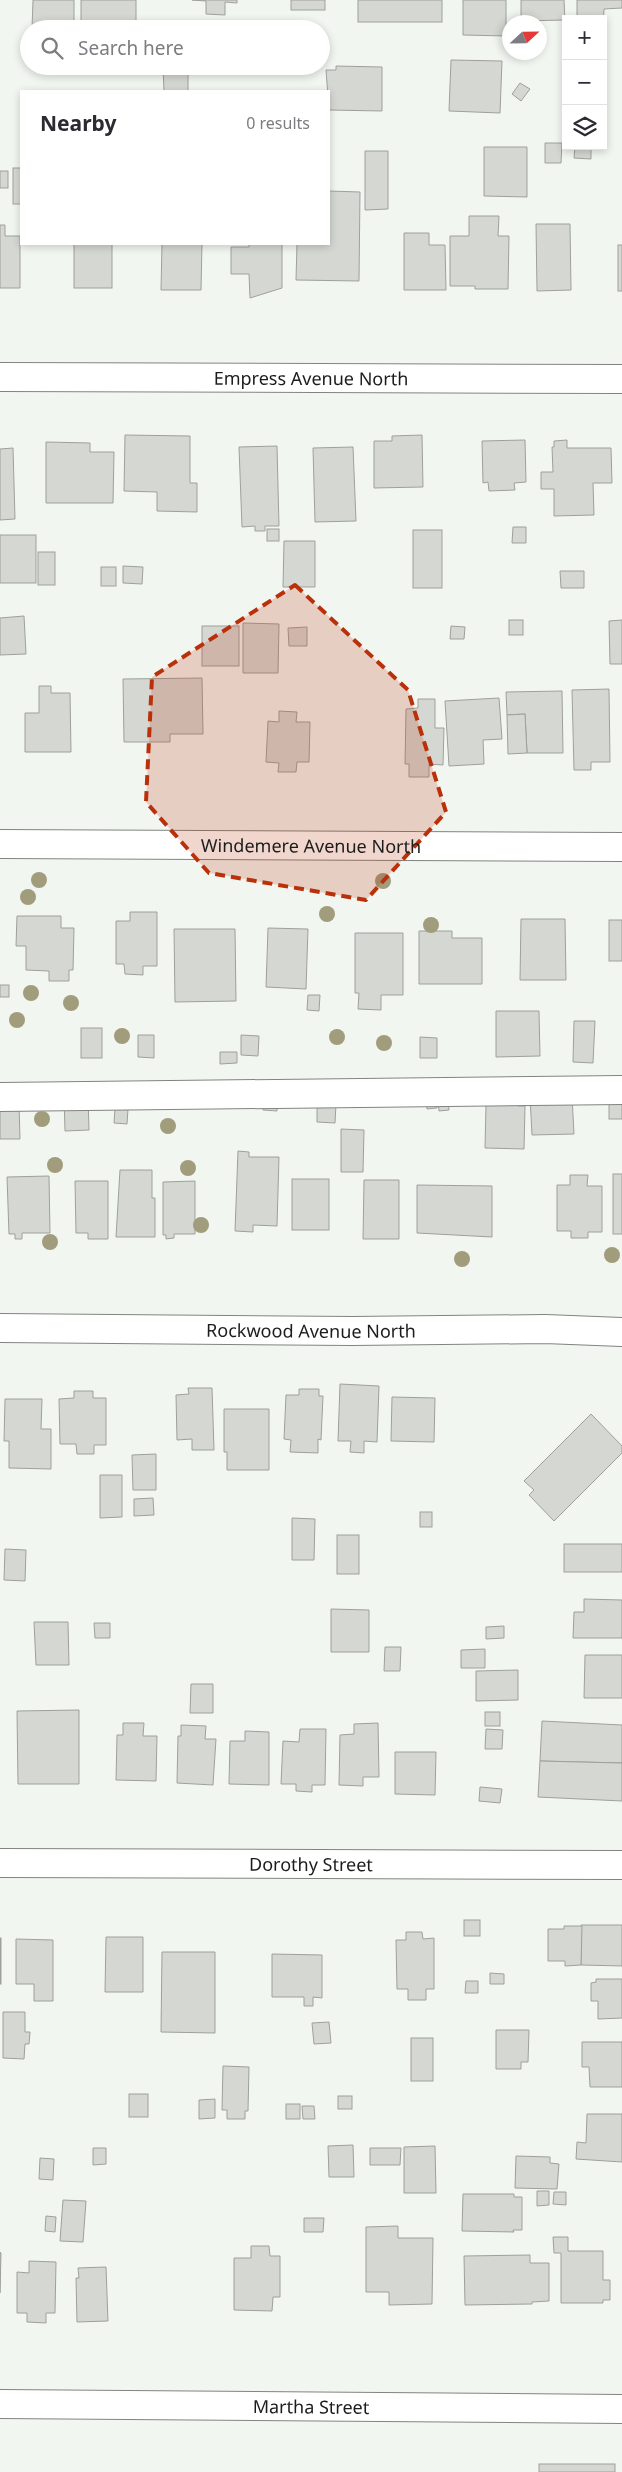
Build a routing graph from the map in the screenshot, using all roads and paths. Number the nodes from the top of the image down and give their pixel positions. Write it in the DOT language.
graph roads {
  1 [pos="0,377"];
  2 [pos="622,378"];
  3 [pos="0,844"];
  4 [pos="622,847"];
  5 [pos="622,1090"];
  6 [pos="0,1097"];
  7 [pos="0,1328"];
  8 [pos="622,1332"];
  9 [pos="0,1863"];
  10 [pos="622,1864"];
  11 [pos="0,2404"];
  12 [pos="622,2409"];
  1 -- 2 [label="street, Empress Avenue North"];
  3 -- 4 [label="street, Windemere Avenue North"];
  5 -- 6 [label="street"];
  7 -- 8 [label="street, Rockwood Avenue North"];
  9 -- 10 [label="street, Dorothy Street"];
  11 -- 12 [label="street, Martha Street"];
}
